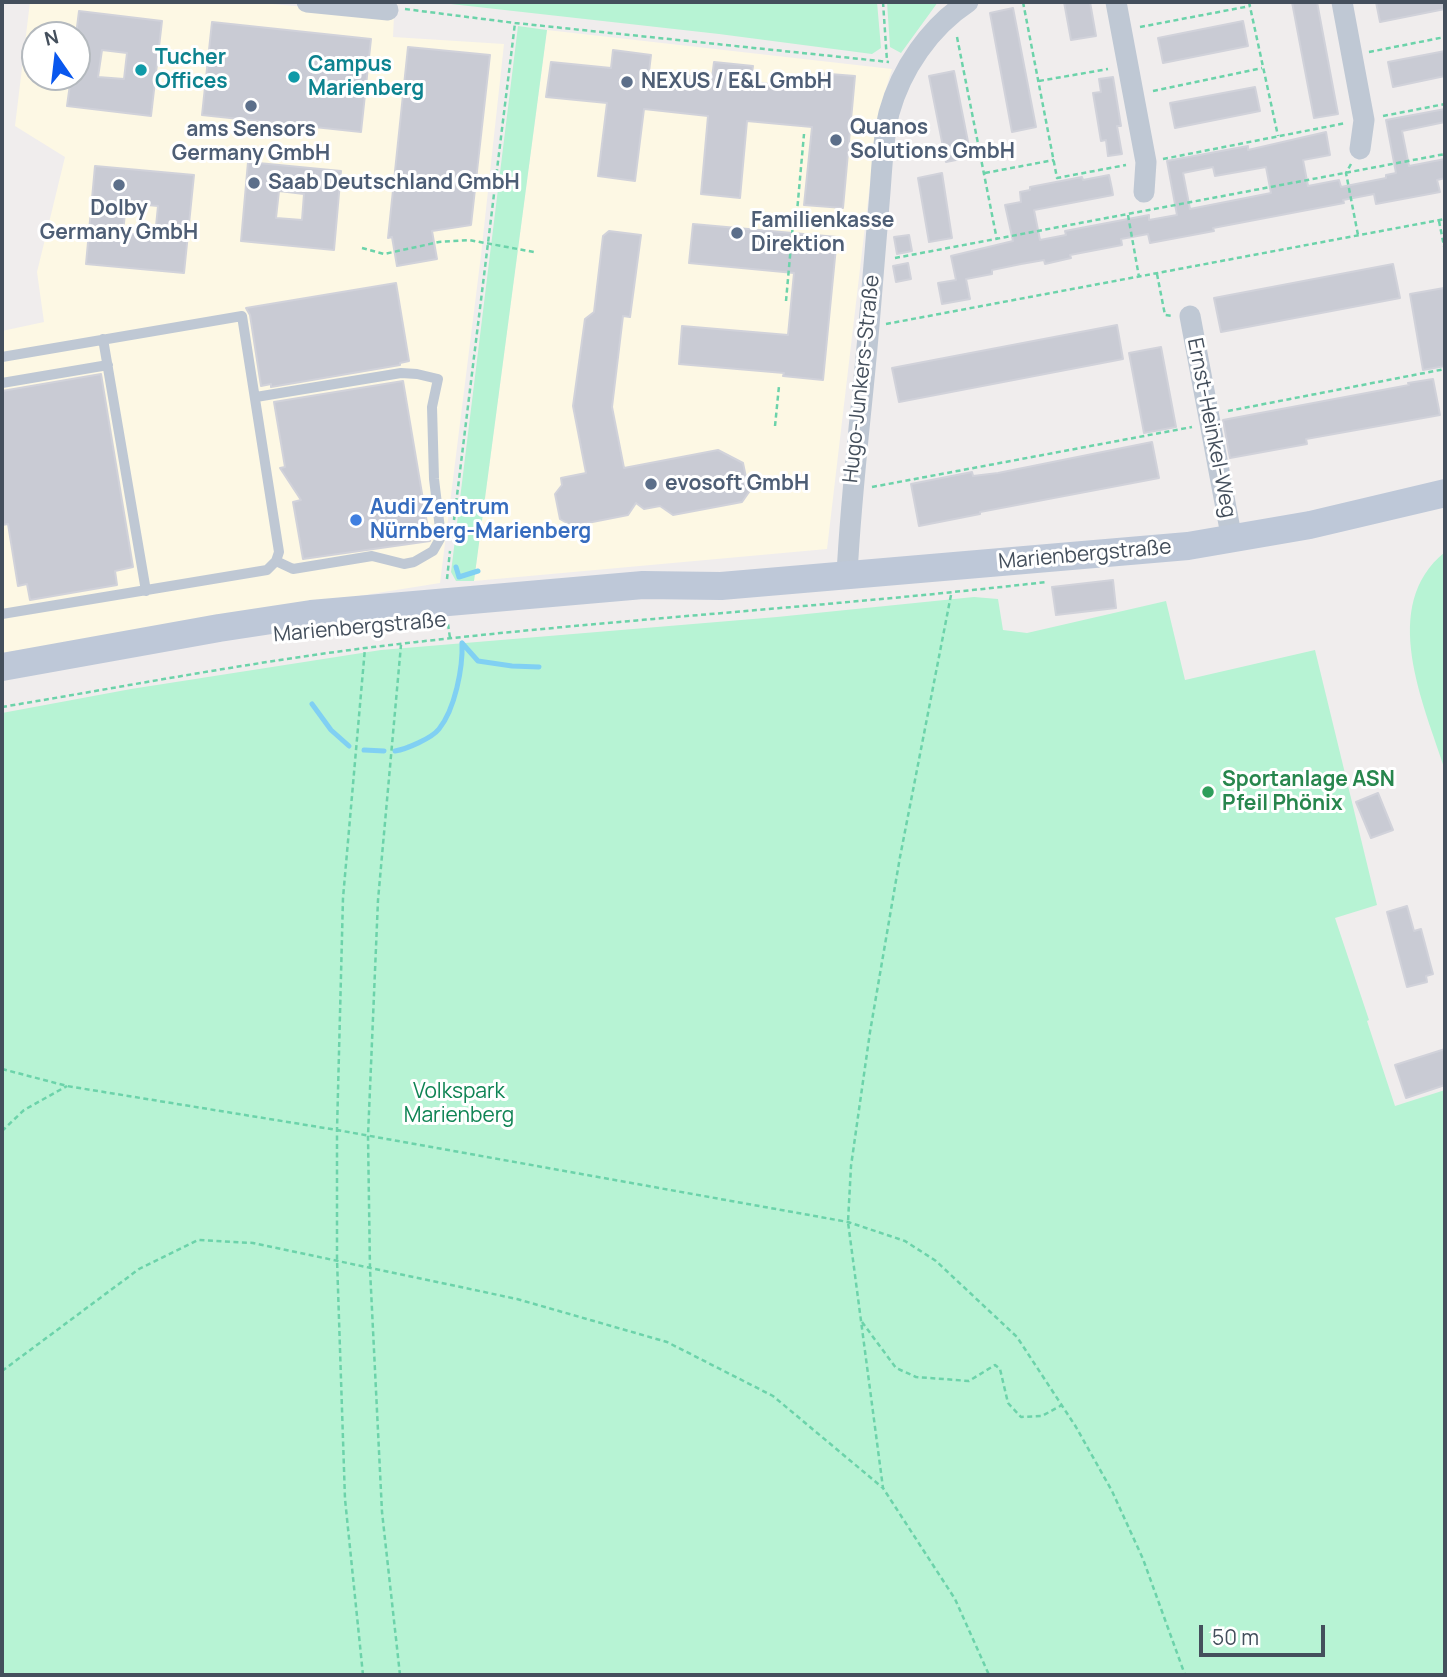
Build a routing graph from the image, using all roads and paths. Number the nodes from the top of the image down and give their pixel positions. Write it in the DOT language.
graph roads {
  1 [pos="307,2"];
  2 [pos="883,2"];
  3 [pos="1023,2"];
  4 [pos="1116,2"];
  5 [pos="1342,2"];
  6 [pos="1249,4"];
  7 [pos="960,7"];
  8 [pos="388,10"];
  9 [pos="515,23"];
  10 [pos="1121,31"];
  11 [pos="1445,37"];
  12 [pos="1352,55"];
  13 [pos="896,65"];
  14 [pos="1127,65"];
  15 [pos="1262,68"];
  16 [pos="1039,81"];
  17 [pos="1133,95"];
  18 [pos="1445,104"];
  19 [pos="1364,120"];
  20 [pos="804,134"];
  21 [pos="1278,136"];
  22 [pos="1360,149"];
  23 [pos="1445,155"];
  24 [pos="1054,160"];
  25 [pos="1146,162"];
  26 [pos="985,173"];
  27 [pos="1346,173"];
  28 [pos="1144,192"];
  29 [pos="1128,215"];
  30 [pos="1445,219"];
  31 [pos="1439,221"];
  32 [pos="1358,236"];
  33 [pos="997,240"];
  34 [pos="487,244"];
  35 [pos="362,248"];
  36 [pos="1445,251"];
  37 [pos="534,252"];
  38 [pos="874,261"];
  39 [pos="1157,274"];
  40 [pos="1139,277"];
  41 [pos="786,301"];
  42 [pos="1190,316"];
  43 [pos="869,327"];
  44 [pos="103,339"];
  45 [pos="2,356"];
  46 [pos="108,365"];
  47 [pos="1445,369"];
  48 [pos="2,383"];
  49 [pos="779,386"];
  50 [pos="256,397"];
  51 [pos="1248,407"];
  52 [pos="1209,424"];
  53 [pos="775,426"];
  54 [pos="851,490"];
  55 [pos="1445,493"];
  56 [pos="453,525"];
  57 [pos="451,539"];
  58 [pos="1232,540"];
  59 [pos="276,561"];
  60 [pos="847,575"];
  61 [pos="146,591"];
  62 [pos="2,610"];
  63 [pos="448,620"];
  64 [pos="211,637"];
  65 [pos="401,643"];
  66 [pos="365,648"];
  67 [pos="2,667"];
  68 [pos="2,683"];
  69 [pos="2,708"];
  70 [pos="2,1069"];
  71 [pos="67,1086"];
  72 [pos="337,1130"];
  73 [pos="2,1131"];
  74 [pos="368,1136"];
  75 [pos="848,1222"];
  76 [pos="337,1259"];
  77 [pos="370,1269"];
  78 [pos="860,1319"];
  79 [pos="2,1371"];
  80 [pos="1062,1405"];
  81 [pos="883,1488"];
  82 [pos="363,1675"];
  83 [pos="400,1675"];
  84 [pos="989,1675"];
  85 [pos="1185,1675"];
  1 -- 8 [label="street"];
  2 -- 13 [label="path"];
  3 -- 16 [label="path"];
  4 -- 10 [label="street"];
  5 -- 12 [label="street"];
  6 -- 10 [label="path"];
  6 -- 15 [label="path"];
  7 -- 13 [label="street, Hugo-Junkers-Straße"];
  7 -- 26 [label="path"];
  8 -- 9 [label="path"];
  9 -- 13 [label="path"];
  9 -- 34 [label="path"];
  10 -- 14 [label="street"];
  11 -- 12 [label="path"];
  12 -- 19 [label="street"];
  13 -- 38 [label="street, Hugo-Junkers-Straße"];
  14 -- 16 [label="path"];
  14 -- 17 [label="street"];
  15 -- 17 [label="path"];
  15 -- 21 [label="path"];
  16 -- 24 [label="path"];
  17 -- 25 [label="street"];
  18 -- 19 [label="path"];
  19 -- 21 [label="path"];
  19 -- 22 [label="street"];
  20 -- 41 [label="path"];
  21 -- 25 [label="path"];
  22 -- 27 [label="path"];
  23 -- 27 [label="path"];
  24 -- 25 [label="path"];
  24 -- 26 [label="path"];
  25 -- 28 [label="street"];
  26 -- 33 [label="path"];
  27 -- 29 [label="path"];
  27 -- 32 [label="path"];
  29 -- 33 [label="path"];
  29 -- 40 [label="path"];
  30 -- 31 [label="path"];
  31 -- 32 [label="path"];
  31 -- 36 [label="path"];
  32 -- 39 [label="path"];
  33 -- 38 [label="path"];
  34 -- 35 [label="path"];
  34 -- 37 [label="path"];
  34 -- 56 [label="path"];
  38 -- 43 [label="street, Hugo-Junkers-Straße"];
  39 -- 40 [label="path"];
  39 -- 42 [label="path"];
  40 -- 43 [label="path"];
  42 -- 52 [label="street, Ernst-Heinkel-Weg"];
  43 -- 54 [label="street, Hugo-Junkers-Straße"];
  44 -- 45 [label="lane"];
  44 -- 46 [label="lane"];
  44 -- 50 [label="lane"];
  46 -- 48 [label="lane"];
  46 -- 61 [label="lane"];
  47 -- 51 [label="path"];
  49 -- 53 [label="path"];
  50 -- 59 [label="lane"];
  50 -- 59 [label="lane"];
  52 -- 54 [label="path"];
  52 -- 58 [label="street, Ernst-Heinkel-Weg"];
  54 -- 60 [label="street, Hugo-Junkers-Straße"];
  55 -- 58 [label="main road, Marienbergstraße"];
  57 -- 63 [label="path"];
  58 -- 60 [label="main road, Marienbergstraße"];
  59 -- 61 [label="lane"];
  60 -- 63 [label="main road, Marienbergstraße"];
  61 -- 62 [label="lane"];
  63 -- 64 [label="main road, Marienbergstraße"];
  63 -- 65 [label="path"];
  63 -- 75 [label="path"];
  64 -- 67 [label="main road, Marienbergstraße"];
  64 -- 68 [label="main road, Marienbergstraße"];
  65 -- 66 [label="path"];
  65 -- 74 [label="path"];
  66 -- 69 [label="path"];
  66 -- 72 [label="path"];
  70 -- 71 [label="path"];
  71 -- 72 [label="path"];
  71 -- 73 [label="path"];
  72 -- 74 [label="path"];
  72 -- 76 [label="path"];
  74 -- 75 [label="path"];
  74 -- 77 [label="path"];
  75 -- 78 [label="path"];
  75 -- 80 [label="path"];
  76 -- 77 [label="path"];
  76 -- 79 [label="path"];
  76 -- 82 [label="path"];
  77 -- 81 [label="path"];
  77 -- 83 [label="path"];
  78 -- 80 [label="path"];
  78 -- 81 [label="path"];
  80 -- 85 [label="path"];
  81 -- 84 [label="path"];
}
